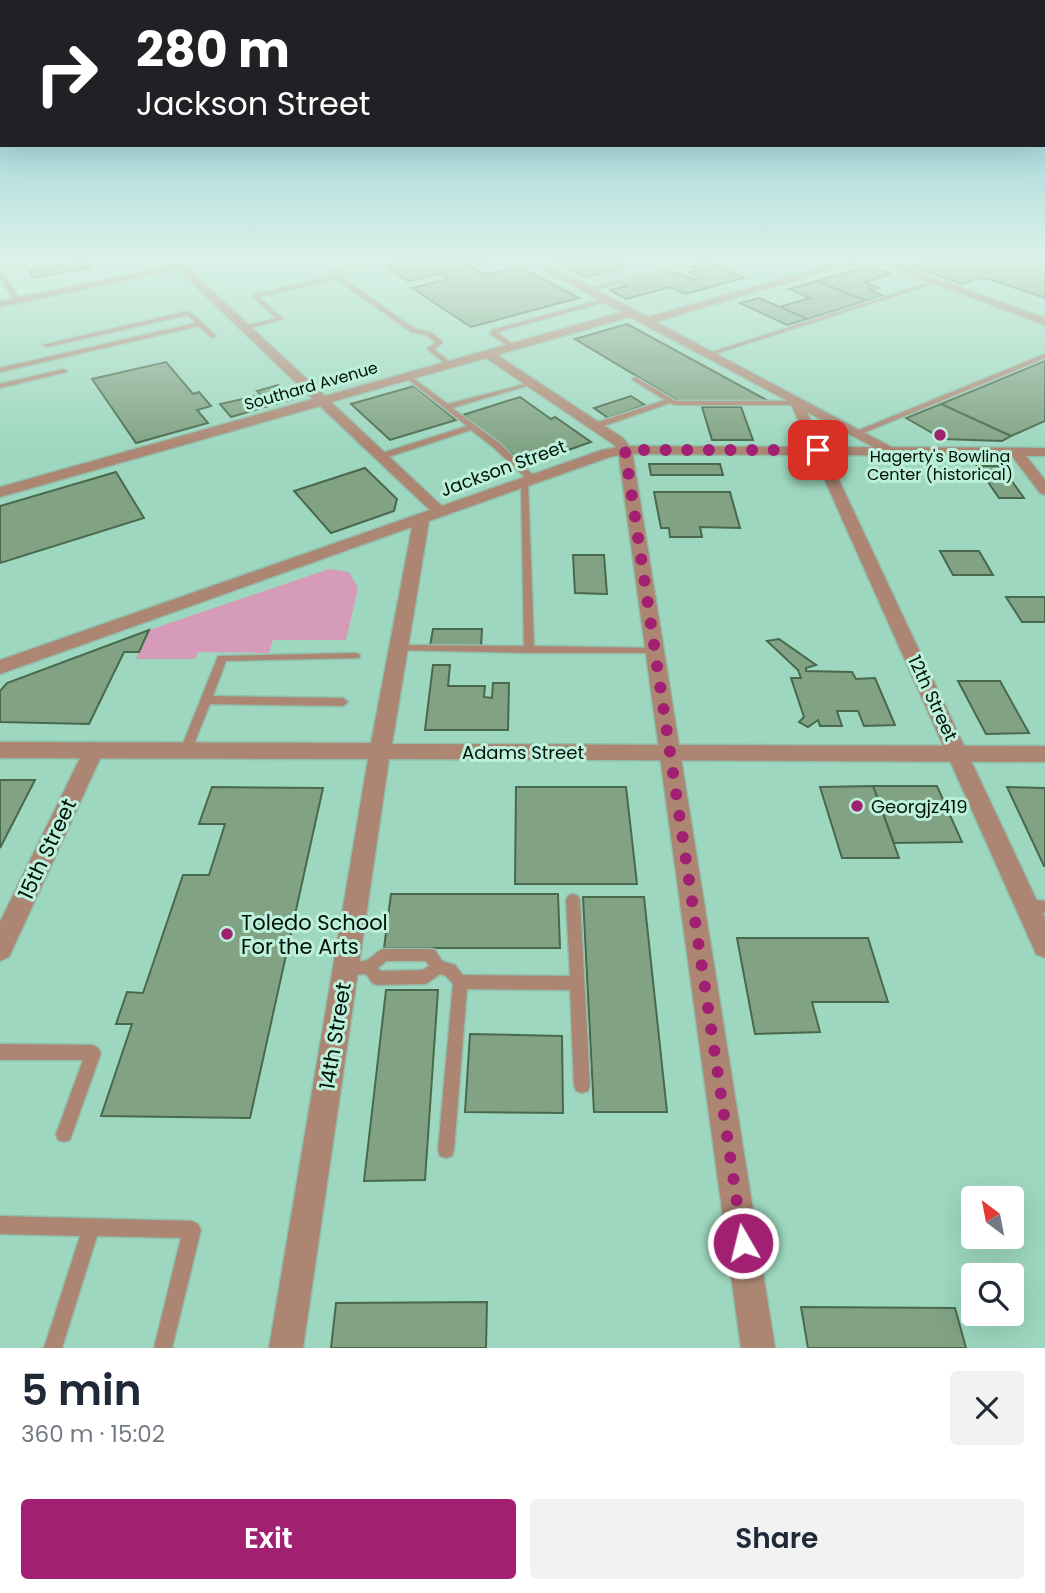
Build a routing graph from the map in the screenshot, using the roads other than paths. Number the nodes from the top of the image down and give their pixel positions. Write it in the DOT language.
graph roads {
  1 [pos="150,322"];
  2 [pos="240,322"];
  3 [pos="267,322"];
  4 [pos="400,322"];
  5 [pos="527,322"];
  6 [pos="601,322"];
  7 [pos="649,322"];
  8 [pos="810,322"];
  9 [pos="200,324"];
  10 [pos="245,327"];
  11 [pos="213,336"];
  12 [pos="46,345"];
  13 [pos="513,347"];
  14 [pos="488,354"];
  15 [pos="709,354"];
  16 [pos="1045,356"];
  17 [pos="450,365"];
  18 [pos="0,370"];
  19 [pos="64,371"];
  20 [pos="408,377"];
  21 [pos="635,379"];
  22 [pos="531,383"];
  23 [pos="0,386"];
  24 [pos="324,400"];
  25 [pos="670,401"];
  26 [pos="795,401"];
  27 [pos="447,407"];
  28 [pos="595,426"];
  29 [pos="472,427"];
  30 [pos="858,432"];
  31 [pos="625,450"];
  32 [pos="818,450"];
  33 [pos="892,451"];
  34 [pos="1016,451"];
  35 [pos="1045,452"];
  36 [pos="382,456"];
  37 [pos="528,479"];
  38 [pos="1045,490"];
  39 [pos="0,492"];
  40 [pos="431,514"];
  41 [pos="398,648"];
  42 [pos="529,650"];
  43 [pos="656,651"];
  44 [pos="355,656"];
  45 [pos="0,667"];
  46 [pos="206,700"];
  47 [pos="343,702"];
  48 [pos="0,750"];
  49 [pos="94,750"];
  50 [pos="186,751"];
  51 [pos="380,751"];
  52 [pos="669,753"];
  53 [pos="960,754"];
  54 [pos="1045,754"];
  55 [pos="573,900"];
  56 [pos="1036,906"];
  57 [pos="1045,946"];
  58 [pos="0,948"];
  59 [pos="357,967"];
  60 [pos="438,967"];
  61 [pos="460,982"];
  62 [pos="576,983"];
  63 [pos="0,1052"];
  64 [pos="582,1085"];
  65 [pos="64,1134"];
  66 [pos="446,1150"];
  67 [pos="1,1227"];
  68 [pos="92,1228"];
  69 [pos="53,1348"];
  70 [pos="163,1348"];
  71 [pos="286,1348"];
  72 [pos="758,1348"];
  1 -- 12 [label="lane"];
  2 -- 10 [label="street"];
  3 -- 10 [label="lane"];
  4 -- 17 [label="lane"];
  5 -- 13 [label="lane"];
  6 -- 13 [label="street, Southard Avenue"];
  7 -- 15 [label="street"];
  8 -- 15 [label="lane"];
  9 -- 11 [label="lane"];
  9 -- 18 [label="lane"];
  10 -- 24 [label="street"];
  13 -- 14 [label="street, Southard Avenue"];
  14 -- 17 [label="street, Southard Avenue"];
  14 -- 22 [label="street"];
  15 -- 26 [label="street"];
  16 -- 30 [label="lane"];
  17 -- 20 [label="street, Southard Avenue"];
  19 -- 23 [label="lane"];
  20 -- 24 [label="street, Southard Avenue"];
  20 -- 27 [label="lane"];
  21 -- 25 [label="lane"];
  22 -- 27 [label="lane"];
  22 -- 28 [label="street"];
  24 -- 36 [label="street"];
  24 -- 39 [label="street, Southard Avenue"];
  25 -- 26 [label="lane"];
  25 -- 28 [label="lane"];
  26 -- 30 [label="street"];
  26 -- 32 [label="street, 12th Street"];
  27 -- 29 [label="lane"];
  28 -- 31 [label="street"];
  29 -- 36 [label="lane"];
  29 -- 37 [label="lane"];
  30 -- 33 [label="street"];
  31 -- 32 [label="street, Jackson Street"];
  31 -- 37 [label="street, Jackson Street"];
  31 -- 43 [label="street"];
  32 -- 33 [label="street, Jackson Street"];
  32 -- 53 [label="street, 12th Street"];
  33 -- 34 [label="street, Jackson Street"];
  34 -- 35 [label="street, Jackson Street"];
  34 -- 38 [label="street"];
  36 -- 40 [label="street"];
  37 -- 40 [label="street, Jackson Street"];
  37 -- 42 [label="lane"];
  40 -- 41 [label="street, 14th Street"];
  40 -- 45 [label="street, Jackson Street"];
  41 -- 42 [label="lane"];
  41 -- 51 [label="street, 14th Street"];
  42 -- 43 [label="lane"];
  43 -- 52 [label="street"];
  44 -- 46 [label="lane"];
  46 -- 47 [label="lane"];
  46 -- 50 [label="lane"];
  48 -- 49 [label="street, Adams Street"];
  49 -- 50 [label="street, Adams Street"];
  49 -- 58 [label="street, 15th Street"];
  50 -- 51 [label="street, Adams Street"];
  51 -- 52 [label="street, Adams Street"];
  51 -- 59 [label="street, 14th Street"];
  52 -- 53 [label="street, Adams Street"];
  52 -- 72 [label="street"];
  53 -- 54 [label="street, Adams Street"];
  53 -- 56 [label="street, 12th Street"];
  55 -- 62 [label="lane"];
  56 -- 57 [label="street, 12th Street"];
  59 -- 60 [label="lane"];
  59 -- 60 [label="lane"];
  59 -- 71 [label="street, 14th Street"];
  60 -- 61 [label="lane"];
  61 -- 62 [label="lane"];
  61 -- 66 [label="lane"];
  62 -- 64 [label="lane"];
  63 -- 65 [label="lane"];
  67 -- 68 [label="lane"];
  68 -- 69 [label="lane"];
  68 -- 70 [label="lane"];
}
